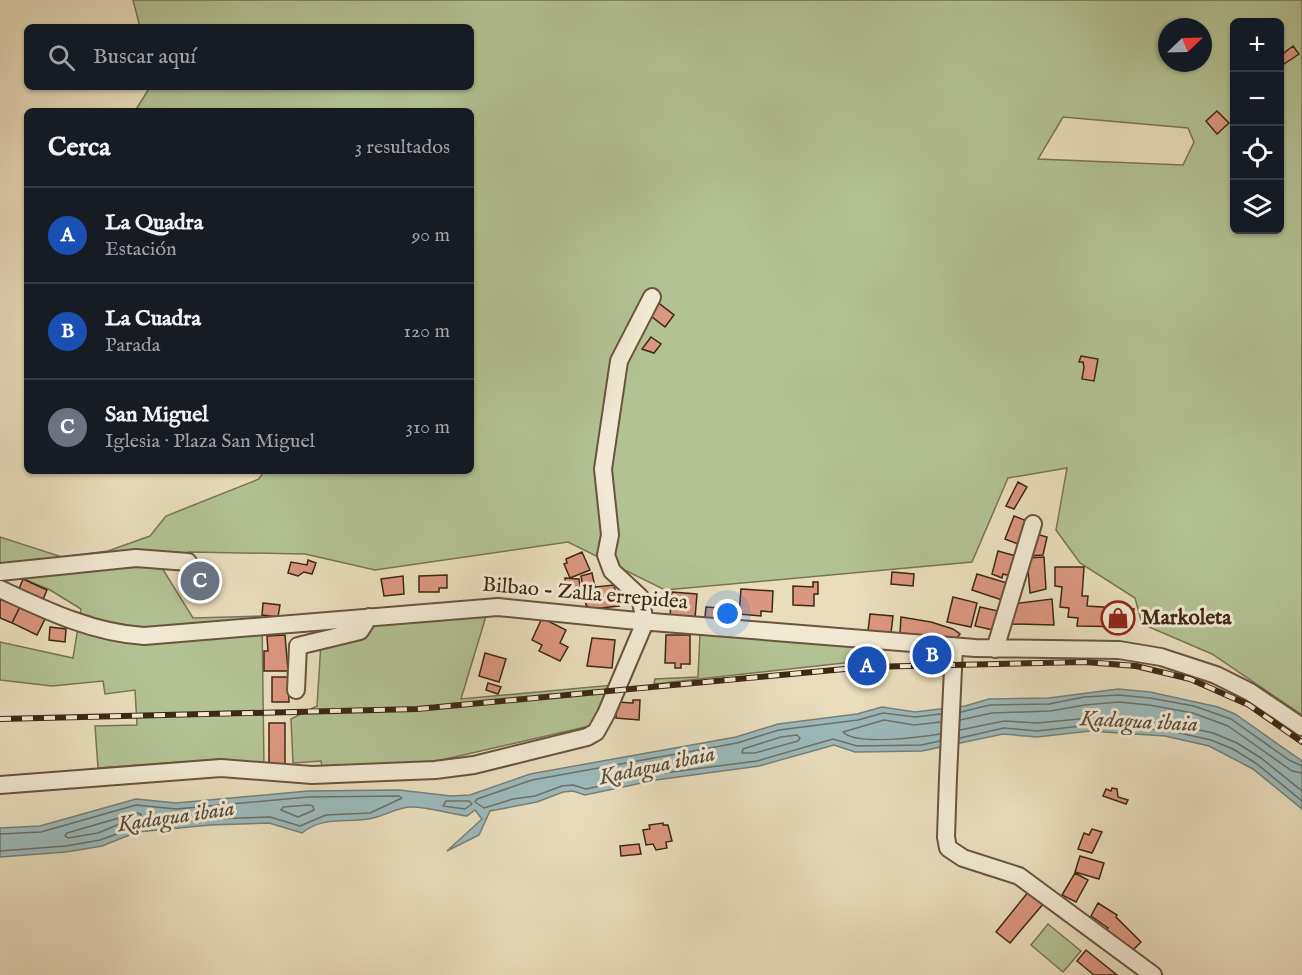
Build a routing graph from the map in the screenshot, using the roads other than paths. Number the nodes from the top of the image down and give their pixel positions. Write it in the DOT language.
graph roads {
  1 [pos="652,297"];
  2 [pos="1033,524"];
  3 [pos="188,562"];
  4 [pos="0,572"];
  5 [pos="0,589"];
  6 [pos="369,617"];
  7 [pos="645,622"];
  8 [pos="954,647"];
  9 [pos="995,649"];
  10 [pos="296,690"];
  11 [pos="1302,727"];
  12 [pos="0,785"];
  13 [pos="1142,972"];
  1 -- 7 [label="street"];
  2 -- 9 [label="street"];
  3 -- 4 [label="street"];
  5 -- 6 [label="street, Bilbao - Zalla errepidea"];
  6 -- 7 [label="street, Bilbao - Zalla errepidea"];
  6 -- 10 [label="street"];
  7 -- 8 [label="street, Bilbao - Zalla errepidea"];
  7 -- 12 [label="street"];
  8 -- 9 [label="street, Bilbao - Zalla errepidea"];
  8 -- 13 [label="street"];
  9 -- 11 [label="street, Bilbao - Zalla errepidea"];
}
